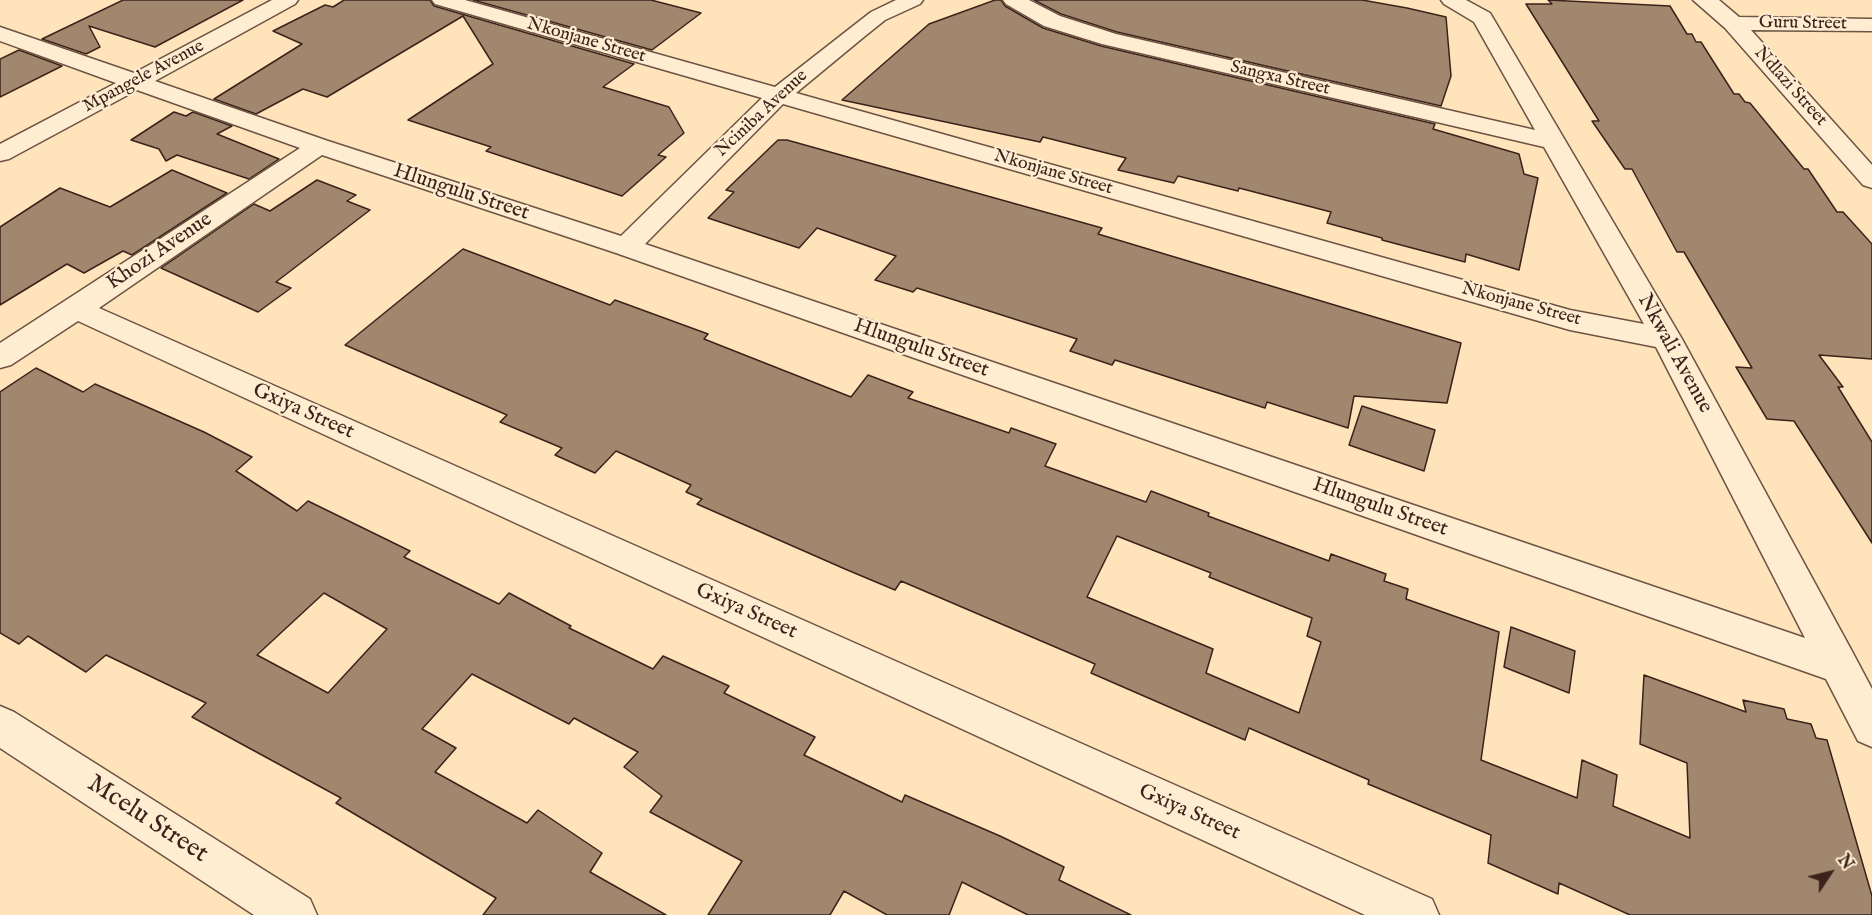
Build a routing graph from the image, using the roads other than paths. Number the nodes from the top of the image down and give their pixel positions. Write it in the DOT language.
graph roads {
  1 [pos="288,0"];
  2 [pos="442,0"];
  3 [pos="913,0"];
  4 [pos="1013,0"];
  5 [pos="1451,0"];
  6 [pos="1705,0"];
  7 [pos="1733,23"];
  8 [pos="1872,25"];
  9 [pos="0,34"];
  10 [pos="136,81"];
  11 [pos="779,95"];
  12 [pos="1553,142"];
  13 [pos="319,146"];
  14 [pos="0,154"];
  15 [pos="1872,180"];
  16 [pos="626,247"];
  17 [pos="76,309"];
  18 [pos="1667,339"];
  19 [pos="0,357"];
  20 [pos="1840,667"];
  21 [pos="0,725"];
  22 [pos="1872,728"];
  23 [pos="1395,911"];
  24 [pos="294,915"];
  1 -- 10 [label="street, Mpangele Avenue"];
  2 -- 11 [label="street, Nkonjane Street"];
  3 -- 11 [label="street, Nciniba Avenue"];
  4 -- 12 [label="street, Sangxa Street"];
  5 -- 12 [label="street, Nkwali Avenue"];
  6 -- 7 [label="street, Ndlazi Street"];
  7 -- 8 [label="street, Guru Street"];
  7 -- 15 [label="street, Ndlazi Street"];
  9 -- 10 [label="street, Hlungulu Street"];
  10 -- 13 [label="street, Hlungulu Street"];
  10 -- 14 [label="street, Mpangele Avenue"];
  11 -- 16 [label="street, Nciniba Avenue"];
  11 -- 18 [label="street, Nkonjane Street"];
  12 -- 18 [label="street, Nkwali Avenue"];
  13 -- 16 [label="street, Hlungulu Street"];
  13 -- 17 [label="street, Khozi Avenue"];
  16 -- 20 [label="street, Hlungulu Street"];
  17 -- 19 [label="street, Khozi Avenue"];
  17 -- 23 [label="street, Gxiya Street"];
  18 -- 20 [label="street, Nkwali Avenue"];
  20 -- 22 [label="street, Nkwali Avenue"];
  21 -- 24 [label="street, Mcelu Street"];
}
